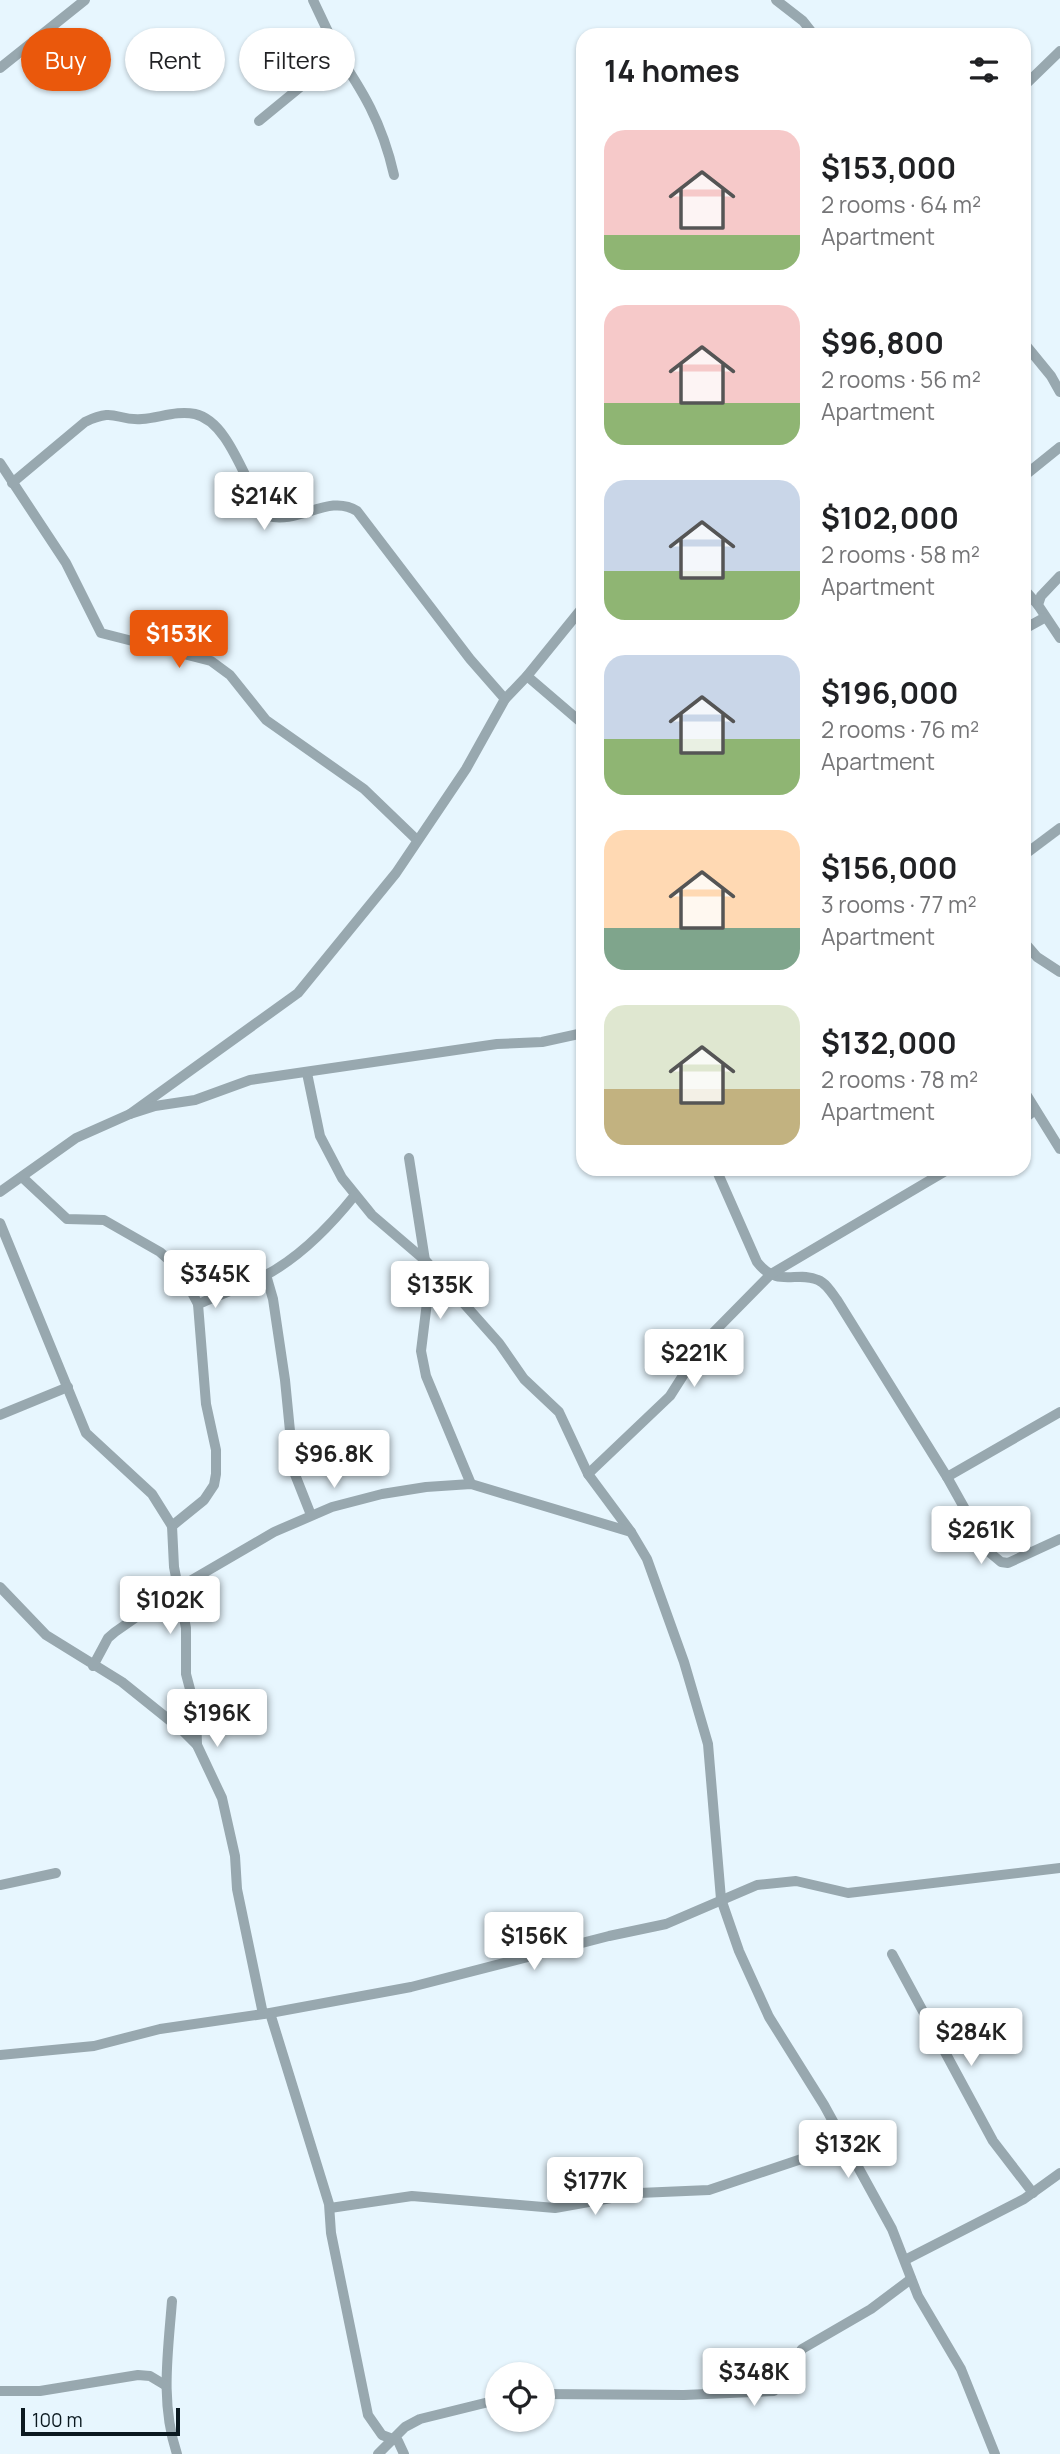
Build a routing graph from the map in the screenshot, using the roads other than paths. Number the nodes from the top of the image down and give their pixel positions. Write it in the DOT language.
graph roads {
  1 [pos="85,0"];
  2 [pos="313,0"];
  3 [pos="776,0"];
  4 [pos="325,28"];
  5 [pos="808,28"];
  6 [pos="1060,51"];
  7 [pos="0,68"];
  8 [pos="355,79"];
  9 [pos="1031,79"];
  10 [pos="296,91"];
  11 [pos="260,121"];
  12 [pos="394,174"];
  13 [pos="1031,352"];
  14 [pos="1060,391"];
  15 [pos="1060,447"];
  16 [pos="0,463"];
  17 [pos="1031,470"];
  18 [pos="12,483"];
  19 [pos="1060,576"];
  20 [pos="1031,597"];
  21 [pos="1038,605"];
  22 [pos="576,616"];
  23 [pos="1044,618"];
  24 [pos="1031,625"];
  25 [pos="1060,638"];
  26 [pos="527,676"];
  27 [pos="505,699"];
  28 [pos="576,718"];
  29 [pos="1060,828"];
  30 [pos="417,840"];
  31 [pos="1031,850"];
  32 [pos="1031,950"];
  33 [pos="1060,972"];
  34 [pos="576,1035"];
  35 [pos="307,1073"];
  36 [pos="1031,1103"];
  37 [pos="1035,1110"];
  38 [pos="1031,1113"];
  39 [pos="130,1114"];
  40 [pos="1060,1149"];
  41 [pos="409,1158"];
  42 [pos="719,1176"];
  43 [pos="937,1176"];
  44 [pos="22,1177"];
  45 [pos="0,1192"];
  46 [pos="355,1195"];
  47 [pos="0,1223"];
  48 [pos="427,1262"];
  49 [pos="771,1274"];
  50 [pos="266,1275"];
  51 [pos="198,1304"];
  52 [pos="68,1387"];
  53 [pos="1060,1412"];
  54 [pos="0,1415"];
  55 [pos="588,1475"];
  56 [pos="947,1476"];
  57 [pos="471,1484"];
  58 [pos="311,1515"];
  59 [pos="172,1526"];
  60 [pos="631,1532"];
  61 [pos="1060,1539"];
  62 [pos="0,1587"];
  63 [pos="178,1588"];
  64 [pos="93,1666"];
  65 [pos="197,1745"];
  66 [pos="1060,1868"];
  67 [pos="56,1873"];
  68 [pos="0,1885"];
  69 [pos="721,1899"];
  70 [pos="892,1954"];
  71 [pos="267,2013"];
  72 [pos="0,2055"];
  73 [pos="846,2144"];
  74 [pos="1060,2173"];
  75 [pos="1033,2193"];
  76 [pos="330,2208"];
  77 [pos="905,2260"];
  78 [pos="911,2279"];
  79 [pos="172,2301"];
  80 [pos="165,2385"];
  81 [pos="0,2391"];
  82 [pos="555,2395"];
  83 [pos="485,2403"];
  84 [pos="395,2439"];
  85 [pos="177,2454"];
  86 [pos="377,2454"];
  87 [pos="404,2454"];
  88 [pos="995,2454"];
  1 -- 7 [label="street"];
  2 -- 4 [label="street"];
  3 -- 5 [label="street"];
  6 -- 9 [label="street"];
  8 -- 12 [label="street"];
  10 -- 11 [label="street"];
  13 -- 14 [label="street"];
  15 -- 17 [label="street"];
  16 -- 18 [label="street"];
  18 -- 27 [label="street"];
  18 -- 30 [label="street"];
  19 -- 21 [label="street"];
  20 -- 21 [label="street"];
  21 -- 23 [label="street"];
  22 -- 26 [label="street"];
  23 -- 24 [label="street"];
  23 -- 25 [label="street"];
  26 -- 27 [label="street"];
  26 -- 28 [label="street"];
  27 -- 30 [label="street"];
  29 -- 31 [label="street"];
  30 -- 39 [label="street"];
  32 -- 33 [label="street"];
  34 -- 35 [label="street"];
  35 -- 39 [label="street"];
  35 -- 46 [label="street"];
  36 -- 37 [label="street"];
  37 -- 38 [label="street"];
  37 -- 40 [label="street"];
  39 -- 44 [label="street"];
  41 -- 48 [label="street"];
  42 -- 49 [label="street"];
  43 -- 49 [label="street"];
  44 -- 45 [label="street"];
  44 -- 51 [label="street"];
  46 -- 48 [label="street"];
  46 -- 50 [label="street"];
  47 -- 52 [label="street"];
  48 -- 55 [label="street"];
  48 -- 57 [label="street"];
  49 -- 55 [label="street"];
  49 -- 56 [label="street"];
  50 -- 51 [label="street"];
  50 -- 58 [label="street"];
  51 -- 59 [label="street"];
  52 -- 54 [label="street"];
  52 -- 59 [label="street"];
  53 -- 56 [label="street"];
  55 -- 60 [label="street"];
  56 -- 61 [label="street"];
  57 -- 58 [label="street"];
  57 -- 60 [label="street"];
  58 -- 63 [label="street"];
  59 -- 63 [label="street"];
  60 -- 69 [label="street"];
  62 -- 64 [label="street"];
  63 -- 64 [label="street"];
  63 -- 65 [label="street"];
  64 -- 65 [label="street"];
  65 -- 71 [label="street"];
  66 -- 69 [label="street"];
  67 -- 68 [label="street"];
  69 -- 71 [label="street"];
  69 -- 73 [label="street"];
  70 -- 75 [label="street"];
  71 -- 72 [label="street"];
  71 -- 76 [label="street"];
  73 -- 76 [label="street"];
  73 -- 77 [label="street"];
  74 -- 75 [label="street"];
  75 -- 77 [label="street"];
  76 -- 84 [label="street"];
  77 -- 78 [label="street"];
  78 -- 82 [label="street"];
  78 -- 88 [label="street"];
  79 -- 80 [label="street"];
  80 -- 81 [label="street"];
  80 -- 85 [label="street"];
  83 -- 84 [label="street"];
  84 -- 86 [label="street"];
  84 -- 87 [label="street"];
}
